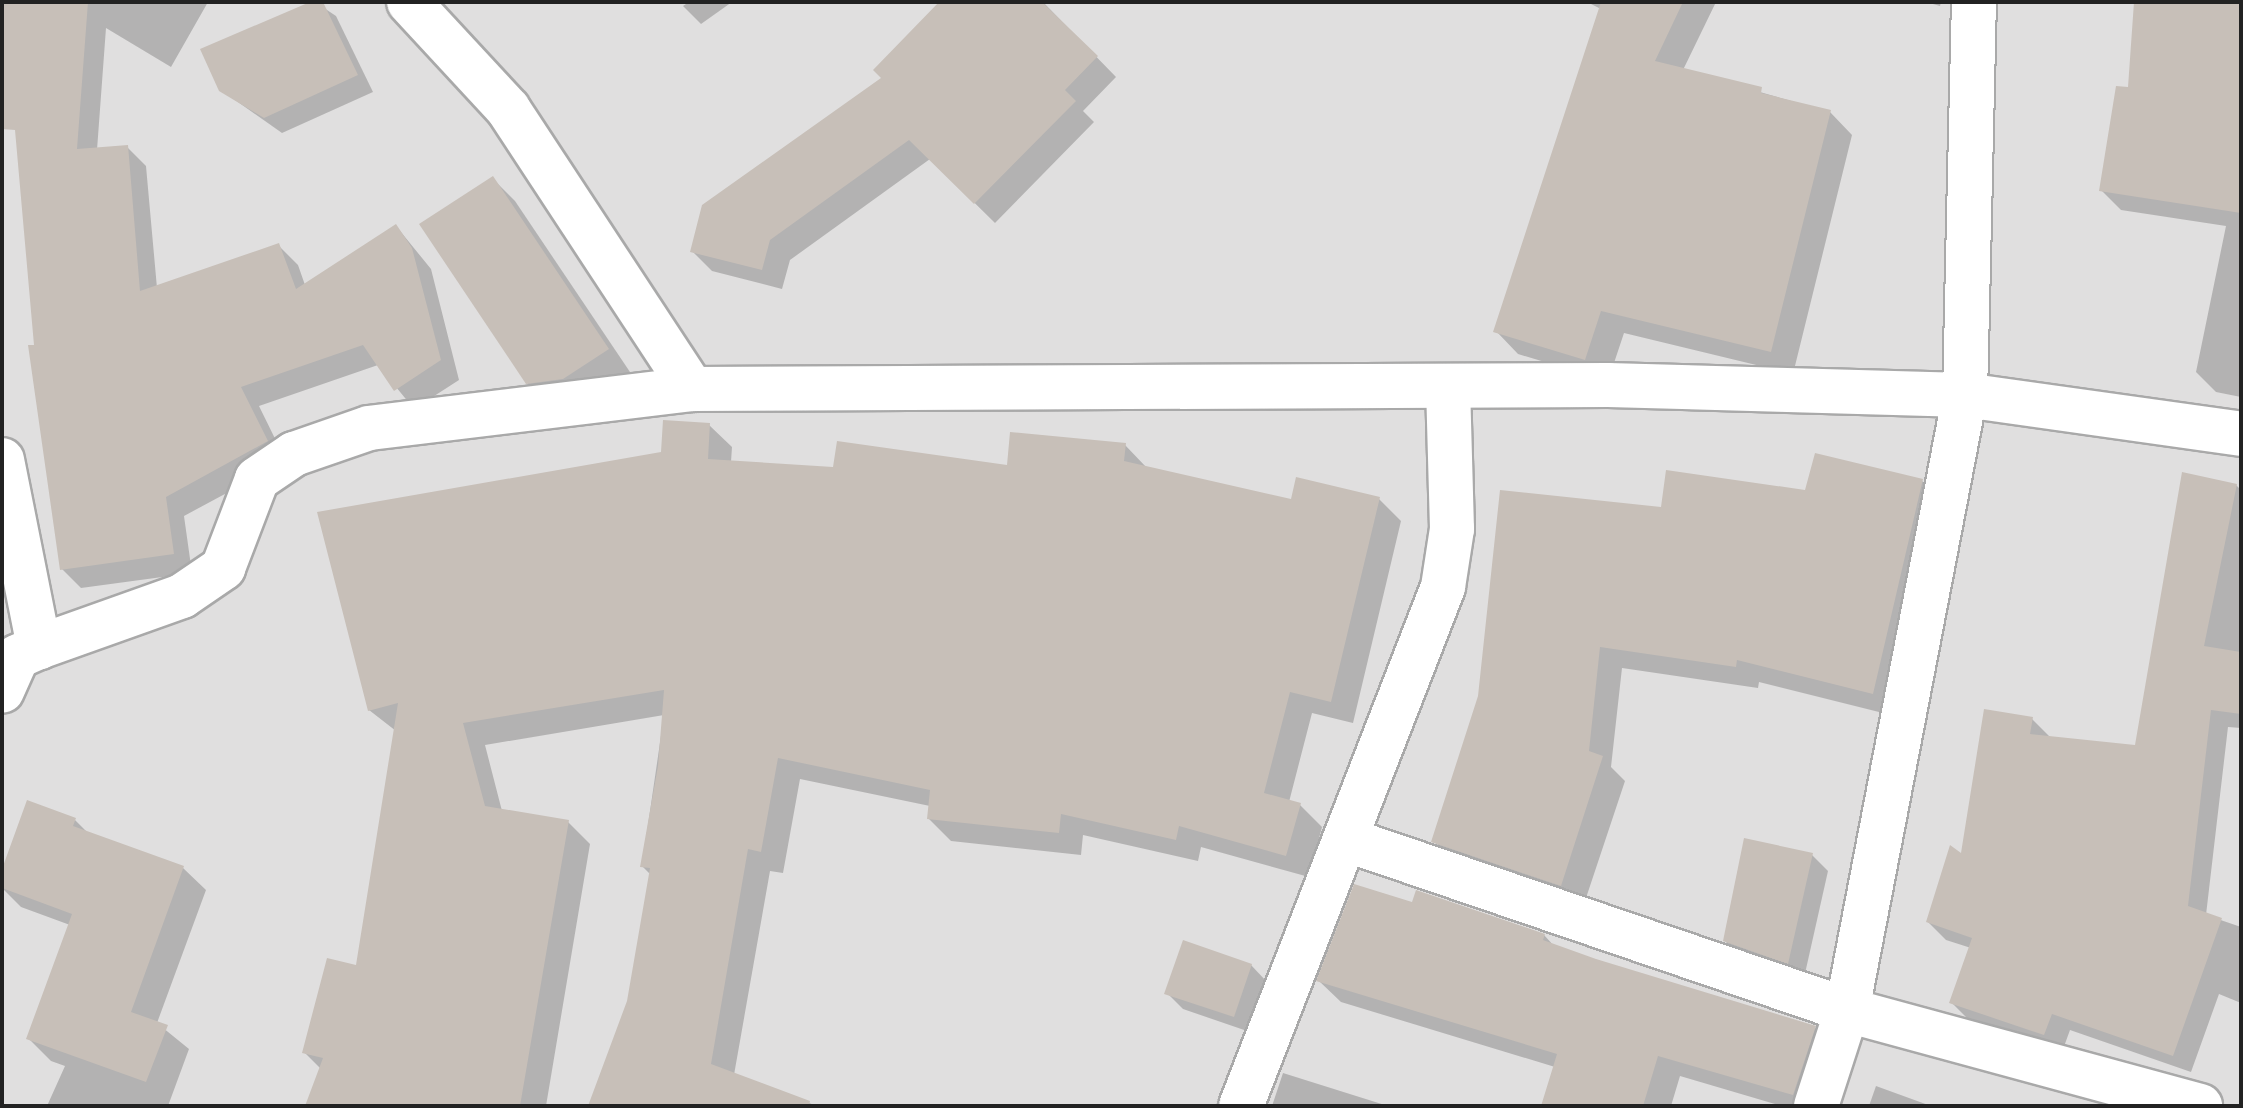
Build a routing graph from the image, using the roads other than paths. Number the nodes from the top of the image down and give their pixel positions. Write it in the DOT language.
graph roads {
  1 [pos="409,2"];
  2 [pos="1974,2"];
  3 [pos="1448,386"];
  4 [pos="692,389"];
  5 [pos="1965,395"];
  6 [pos="2241,434"];
  7 [pos="2,460"];
  8 [pos="15,663"];
  9 [pos="1345,839"];
  10 [pos="1847,1010"];
  11 [pos="1241,1106"];
  12 [pos="1816,1106"];
  13 [pos="2200,1106"];
  1 -- 4 [label="street"];
  2 -- 5 [label="street"];
  3 -- 4 [label="street"];
  3 -- 5 [label="street"];
  3 -- 9 [label="street"];
  4 -- 8 [label="street"];
  5 -- 6 [label="street"];
  5 -- 10 [label="street"];
  7 -- 8 [label="street"];
  9 -- 10 [label="street"];
  9 -- 11 [label="street"];
  10 -- 12 [label="street"];
  10 -- 13 [label="street"];
}
